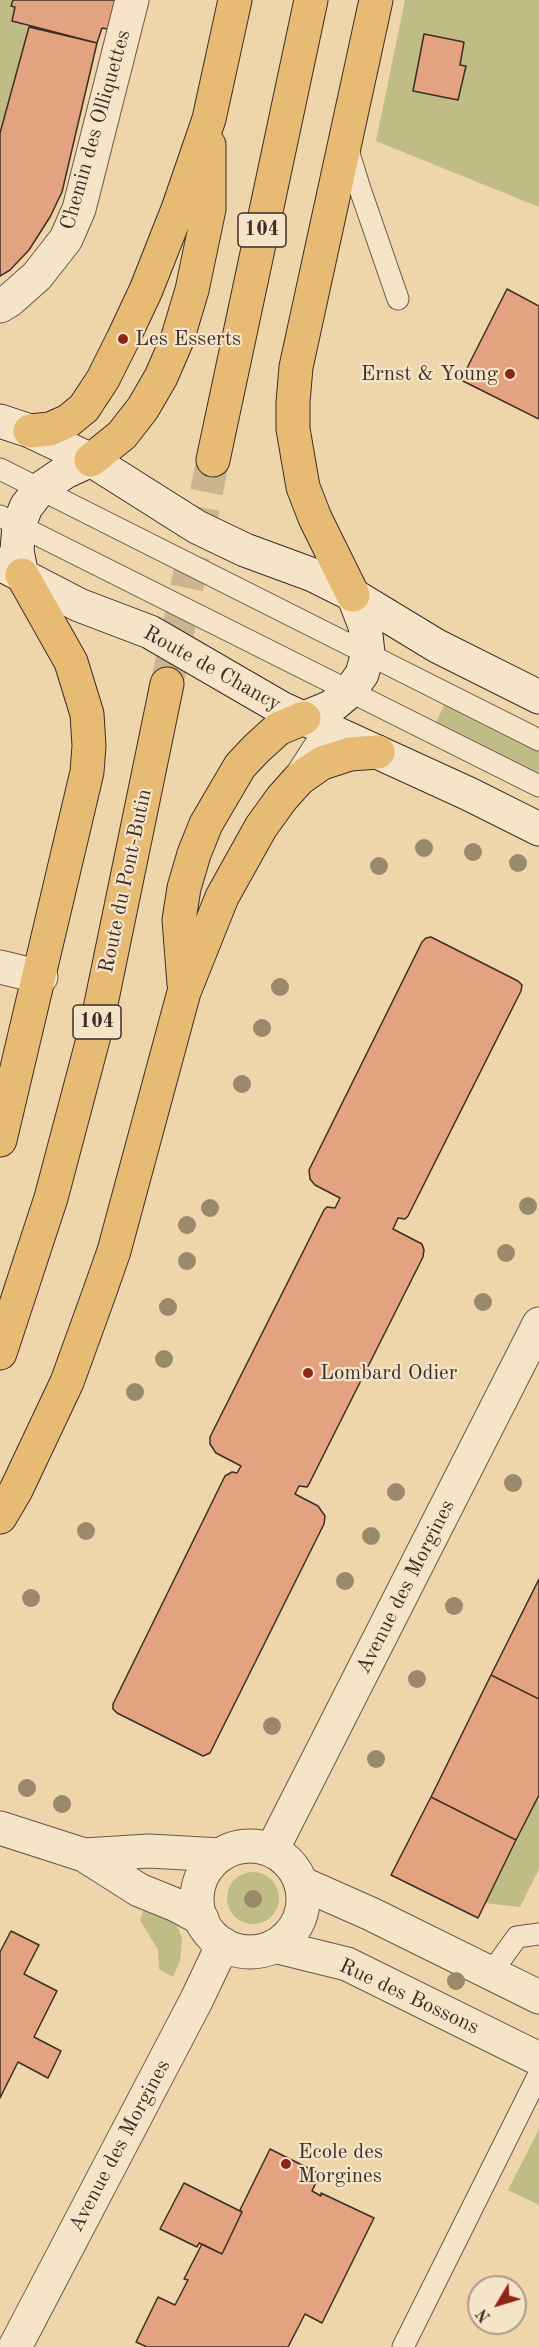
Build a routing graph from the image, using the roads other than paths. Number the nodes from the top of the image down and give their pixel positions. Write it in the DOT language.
graph roads {
  1 [pos="132,0"];
  2 [pos="235,0"];
  3 [pos="311,0"];
  4 [pos="376,0"];
  5 [pos="210,119"];
  6 [pos="348,134"];
  7 [pos="398,299"];
  8 [pos="0,306"];
  9 [pos="84,408"];
  10 [pos="15,426"];
  11 [pos="77,453"];
  12 [pos="213,460"];
  13 [pos="0,469"];
  14 [pos="40,489"];
  15 [pos="9,521"];
  16 [pos="11,569"];
  17 [pos="353,595"];
  18 [pos="368,653"];
  19 [pos="167,684"];
  20 [pos="350,691"];
  21 [pos="539,697"];
  22 [pos="315,723"];
  23 [pos="539,740"];
  24 [pos="378,752"];
  25 [pos="539,786"];
  26 [pos="282,798"];
  27 [pos="539,829"];
  28 [pos="0,967"];
  29 [pos="40,976"];
  30 [pos="184,992"];
  31 [pos="0,1140"];
  32 [pos="539,1323"];
  33 [pos="0,1353"];
  34 [pos="0,1517"];
  35 [pos="0,1828"];
  36 [pos="272,1850"];
  37 [pos="84,1855"];
  38 [pos="221,1855"];
  39 [pos="301,1883"];
  40 [pos="202,1919"];
  41 [pos="539,1934"];
  42 [pos="517,1936"];
  43 [pos="223,1944"];
  44 [pos="274,1947"];
  45 [pos="539,1948"];
  46 [pos="491,1973"];
  47 [pos="539,1997"];
  48 [pos="539,2059"];
  49 [pos="539,2074"];
  50 [pos="15,2347"];
  51 [pos="403,2347"];
  1 -- 8 [label="street, Chemin des Olliquettes"];
  2 -- 5 [label="main road"];
  3 -- 12 [label="main road, 104"];
  4 -- 6 [label="main road"];
  5 -- 9 [label="main road"];
  5 -- 11 [label="main road"];
  6 -- 7 [label="lane"];
  6 -- 17 [label="main road"];
  9 -- 10 [label="main road"];
  9 -- 11 [label="lane"];
  10 -- 11 [label="street"];
  11 -- 14 [label="street"];
  11 -- 17 [label="street"];
  13 -- 14 [label="lane"];
  14 -- 15 [label="street"];
  14 -- 18 [label="lane"];
  15 -- 16 [label="street"];
  15 -- 20 [label="lane"];
  16 -- 22 [label="street, Route de Chancy"];
  16 -- 29 [label="main road"];
  17 -- 18 [label="street, Route de Chancy"];
  17 -- 21 [label="street"];
  18 -- 20 [label="street, Route de Chancy"];
  18 -- 23 [label="lane"];
  19 -- 33 [label="main road, Route du Pont-Butin / 104"];
  20 -- 22 [label="street, Route de Chancy"];
  20 -- 25 [label="lane"];
  22 -- 24 [label="street, Route de Chancy"];
  22 -- 26 [label="lane"];
  22 -- 30 [label="main road"];
  24 -- 26 [label="main road"];
  24 -- 27 [label="street, Route de Chancy"];
  26 -- 30 [label="main road"];
  28 -- 29 [label="street"];
  29 -- 31 [label="main road"];
  30 -- 34 [label="main road"];
  32 -- 36 [label="street, Avenue des Morgines"];
  35 -- 37 [label="street"];
  36 -- 38 [label="street"];
  36 -- 39 [label="street"];
  37 -- 38 [label="street"];
  37 -- 40 [label="street"];
  38 -- 40 [label="street"];
  39 -- 44 [label="street"];
  39 -- 46 [label="street"];
  40 -- 43 [label="street"];
  41 -- 42 [label="lane"];
  42 -- 45 [label="lane"];
  42 -- 46 [label="lane"];
  43 -- 44 [label="street"];
  43 -- 50 [label="street, Avenue des Morgines"];
  44 -- 48 [label="street, Rue des Bossons"];
  46 -- 47 [label="street"];
  49 -- 51 [label="lane"];
}
